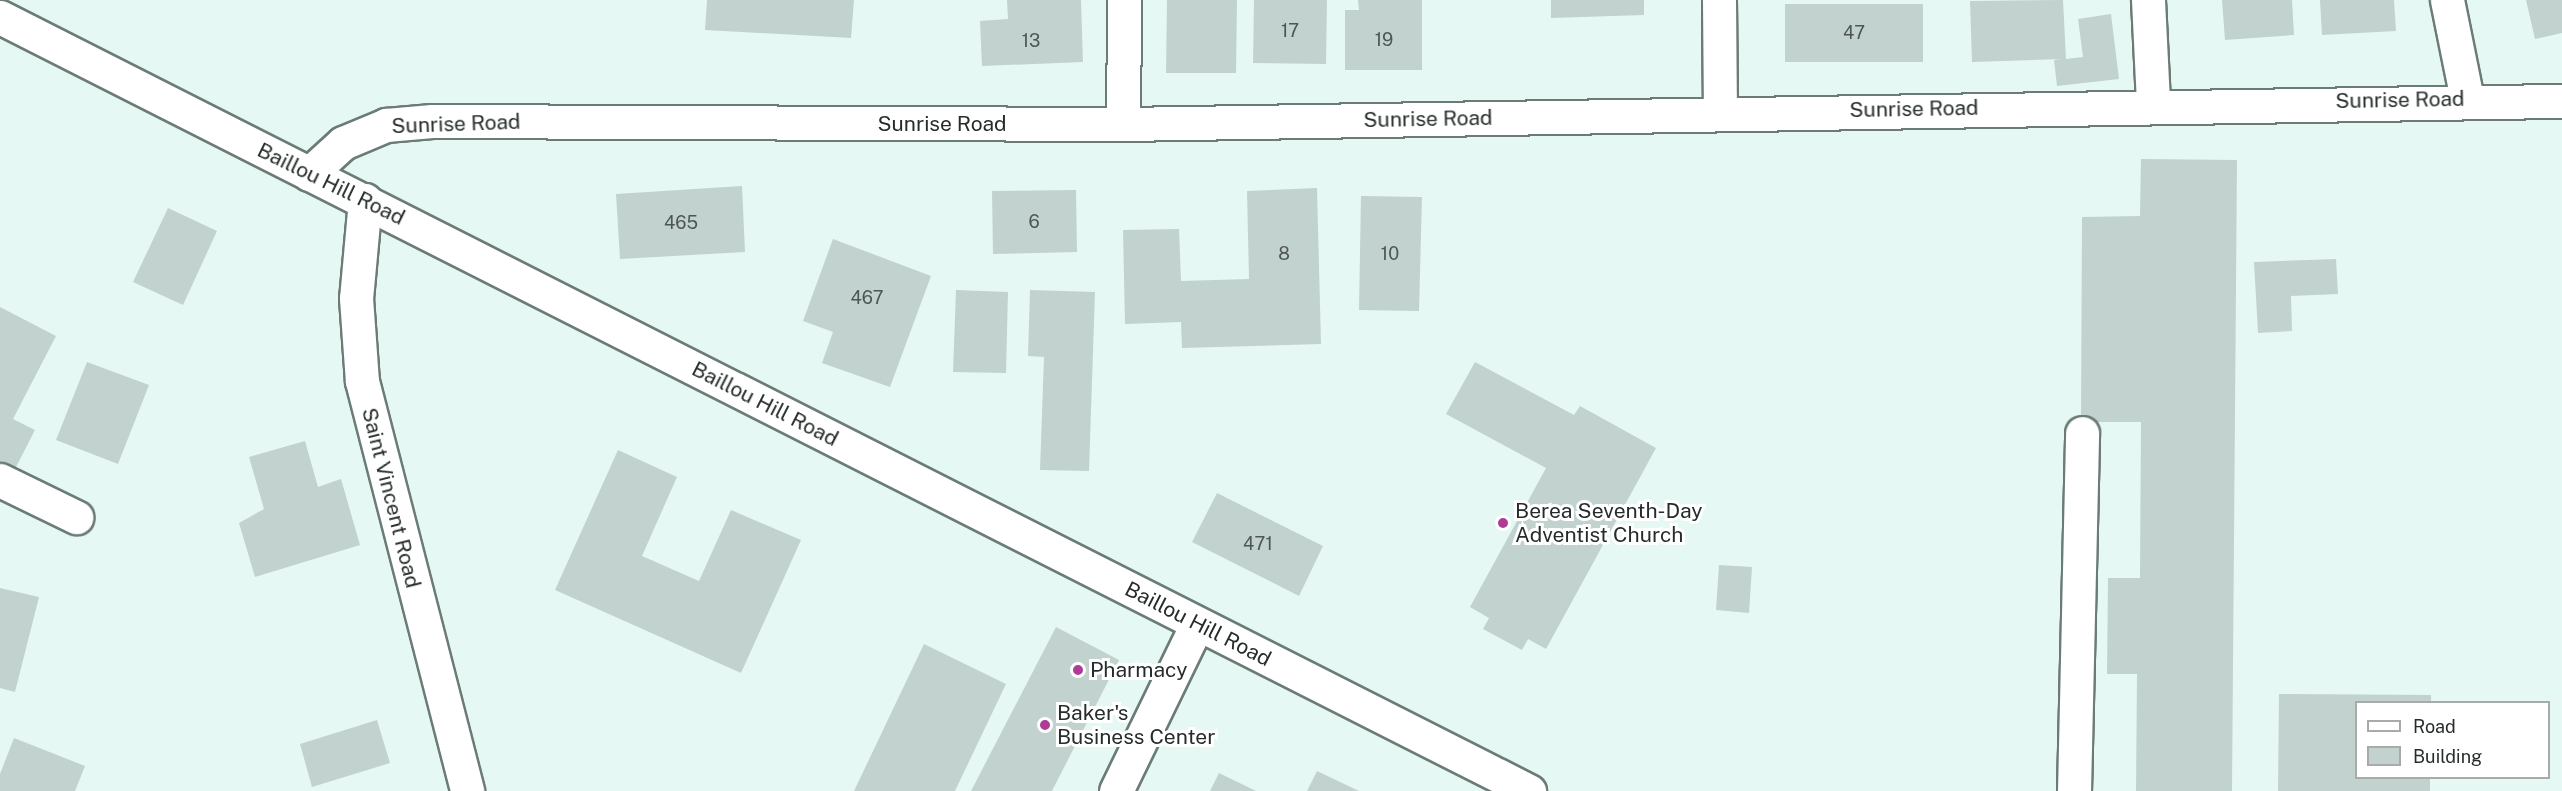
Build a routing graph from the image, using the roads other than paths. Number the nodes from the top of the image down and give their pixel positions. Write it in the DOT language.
graph roads {
  1 [pos="1125,0"];
  2 [pos="1719,0"];
  3 [pos="2148,0"];
  4 [pos="2447,0"];
  5 [pos="0,17"];
  6 [pos="2467,99"];
  7 [pos="2562,101"];
  8 [pos="2153,103"];
  9 [pos="1720,113"];
  10 [pos="1123,124"];
  11 [pos="309,174"];
  12 [pos="365,200"];
  13 [pos="2082,433"];
  14 [pos="0,480"];
  15 [pos="76,517"];
  16 [pos="1197,624"];
  17 [pos="467,791"];
  18 [pos="1116,791"];
  19 [pos="1529,791"];
  20 [pos="2074,791"];
  1 -- 10 [label="street"];
  2 -- 9 [label="street"];
  3 -- 8 [label="street"];
  4 -- 6 [label="street"];
  5 -- 11 [label="street, Baillou Hill Road"];
  6 -- 7 [label="street, Sunrise Road"];
  6 -- 8 [label="street, Sunrise Road"];
  8 -- 9 [label="street, Sunrise Road"];
  9 -- 10 [label="street, Sunrise Road"];
  10 -- 11 [label="street, Sunrise Road"];
  11 -- 12 [label="street, Baillou Hill Road"];
  12 -- 16 [label="street, Baillou Hill Road"];
  12 -- 17 [label="street, Saint Vincent Road"];
  13 -- 20 [label="street"];
  14 -- 15 [label="street"];
  16 -- 18 [label="street"];
  16 -- 19 [label="street, Baillou Hill Road"];
}
